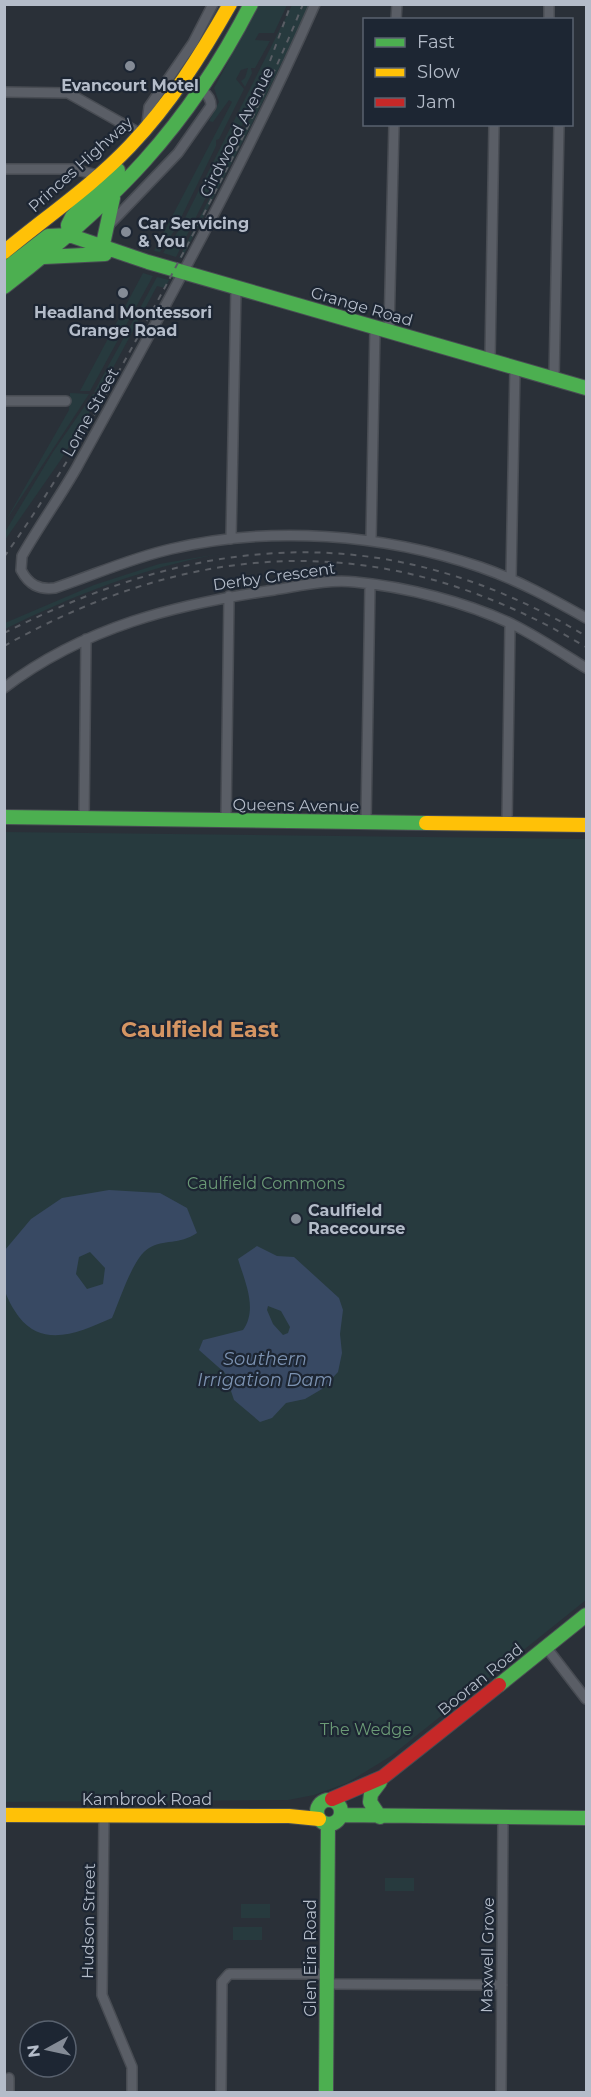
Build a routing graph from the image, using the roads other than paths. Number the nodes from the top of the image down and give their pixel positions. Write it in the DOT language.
graph roads {
  1 [pos="213,4"];
  2 [pos="230,4"];
  3 [pos="251,4"];
  4 [pos="315,4"];
  5 [pos="183,83"];
  6 [pos="202,90"];
  7 [pos="4,92"];
  8 [pos="394,126"];
  9 [pos="494,126"];
  10 [pos="559,126"];
  11 [pos="143,131"];
  12 [pos="124,152"];
  13 [pos="4,169"];
  14 [pos="98,175"];
  15 [pos="113,198"];
  16 [pos="105,229"];
  17 [pos="69,235"];
  18 [pos="104,249"];
  19 [pos="4,252"];
  20 [pos="44,257"];
  21 [pos="4,270"];
  22 [pos="181,272"];
  23 [pos="4,287"];
  24 [pos="236,287"];
  25 [pos="375,327"];
  26 [pos="389,331"];
  27 [pos="490,360"];
  28 [pos="515,367"];
  29 [pos="554,379"];
  30 [pos="586,388"];
  31 [pos="4,401"];
  32 [pos="66,401"];
  33 [pos="231,539"];
  34 [pos="371,541"];
  35 [pos="511,579"];
  36 [pos="370,584"];
  37 [pos="229,596"];
  38 [pos="586,618"];
  39 [pos="510,624"];
  40 [pos="86,639"];
  41 [pos="586,668"];
  42 [pos="4,688"];
  43 [pos="4,817"];
  44 [pos="84,819"];
  45 [pos="226,820"];
  46 [pos="366,822"];
  47 [pos="507,824"];
  48 [pos="586,825"];
  49 [pos="586,1615"];
  50 [pos="546,1647"];
  51 [pos="586,1699"];
  52 [pos="383,1777"];
  53 [pos="364,1788"];
  54 [pos="324,1812"];
  55 [pos="341,1813"];
  56 [pos="4,1815"];
  57 [pos="104,1815"];
  58 [pos="380,1817"];
  59 [pos="503,1817"];
  60 [pos="586,1818"];
  61 [pos="326,1979"];
  62 [pos="501,1985"];
  63 [pos="9,2078"];
  64 [pos="9,2092"];
  65 [pos="132,2092"];
  66 [pos="221,2092"];
  67 [pos="326,2092"];
  68 [pos="501,2092"];
  1 -- 11 [label="street"];
  2 -- 5 [label="main road, Princes Highway"];
  3 -- 6 [label="main road"];
  4 -- 22 [label="street, Girdwood Avenue"];
  5 -- 6 [label="street"];
  5 -- 11 [label="main road, Princes Highway"];
  6 -- 15 [label="main road"];
  6 -- 16 [label="street"];
  7 -- 11 [label="street"];
  8 -- 26 [label="street"];
  9 -- 27 [label="street"];
  10 -- 29 [label="street"];
  11 -- 12 [label="main road, Princes Highway"];
  12 -- 14 [label="main road, Princes Highway"];
  12 -- 17 [label="main road"];
  13 -- 14 [label="street"];
  14 -- 19 [label="main road, Princes Highway"];
  15 -- 16 [label="main road"];
  15 -- 17 [label="main road"];
  16 -- 18 [label="main road"];
  17 -- 18 [label="main road, Grange Road"];
  17 -- 20 [label="main road"];
  17 -- 21 [label="main road"];
  18 -- 20 [label="main road"];
  18 -- 22 [label="main road, Grange Road"];
  20 -- 23 [label="main road"];
  22 -- 24 [label="main road, Grange Road"];
  22 -- 33 [label="street, Lorne Street"];
  24 -- 25 [label="main road, Grange Road"];
  24 -- 33 [label="street"];
  25 -- 26 [label="main road, Grange Road"];
  25 -- 34 [label="street"];
  26 -- 27 [label="main road, Grange Road"];
  27 -- 28 [label="main road, Grange Road"];
  28 -- 29 [label="main road, Grange Road"];
  28 -- 35 [label="street"];
  29 -- 30 [label="main road, Grange Road"];
  31 -- 32 [label="street"];
  33 -- 34 [label="street"];
  34 -- 35 [label="street"];
  35 -- 38 [label="street"];
  36 -- 37 [label="street, Derby Crescent"];
  36 -- 39 [label="street, Derby Crescent"];
  36 -- 46 [label="street"];
  37 -- 40 [label="street, Derby Crescent"];
  37 -- 45 [label="street"];
  39 -- 41 [label="street, Derby Crescent"];
  39 -- 47 [label="street"];
  40 -- 42 [label="street, Derby Crescent"];
  40 -- 44 [label="street"];
  43 -- 44 [label="main road, Queens Avenue"];
  44 -- 45 [label="main road, Queens Avenue"];
  45 -- 46 [label="main road, Queens Avenue"];
  46 -- 47 [label="main road, Queens Avenue"];
  47 -- 48 [label="main road, Queens Avenue"];
  49 -- 50 [label="main road, Booran Road"];
  50 -- 51 [label="street"];
  50 -- 52 [label="main road, Booran Road"];
  52 -- 53 [label="main road, Booran Road"];
  52 -- 58 [label="main road"];
  53 -- 54 [label="main road, Booran Road"];
  53 -- 55 [label="main road, Booran Road"];
  54 -- 55 [label="main road, Booran Road"];
  54 -- 57 [label="main road, Kambrook Road"];
  54 -- 61 [label="main road, Glen Eira Road"];
  55 -- 58 [label="main road"];
  56 -- 57 [label="main road, Kambrook Road"];
  57 -- 65 [label="street, Hudson Street"];
  58 -- 59 [label="main road"];
  59 -- 60 [label="main road"];
  59 -- 62 [label="street, Maxwell Grove"];
  61 -- 62 [label="street"];
  61 -- 66 [label="street"];
  61 -- 67 [label="main road, Glen Eira Road"];
  62 -- 68 [label="street, Maxwell Grove"];
  63 -- 64 [label="street"];
}
